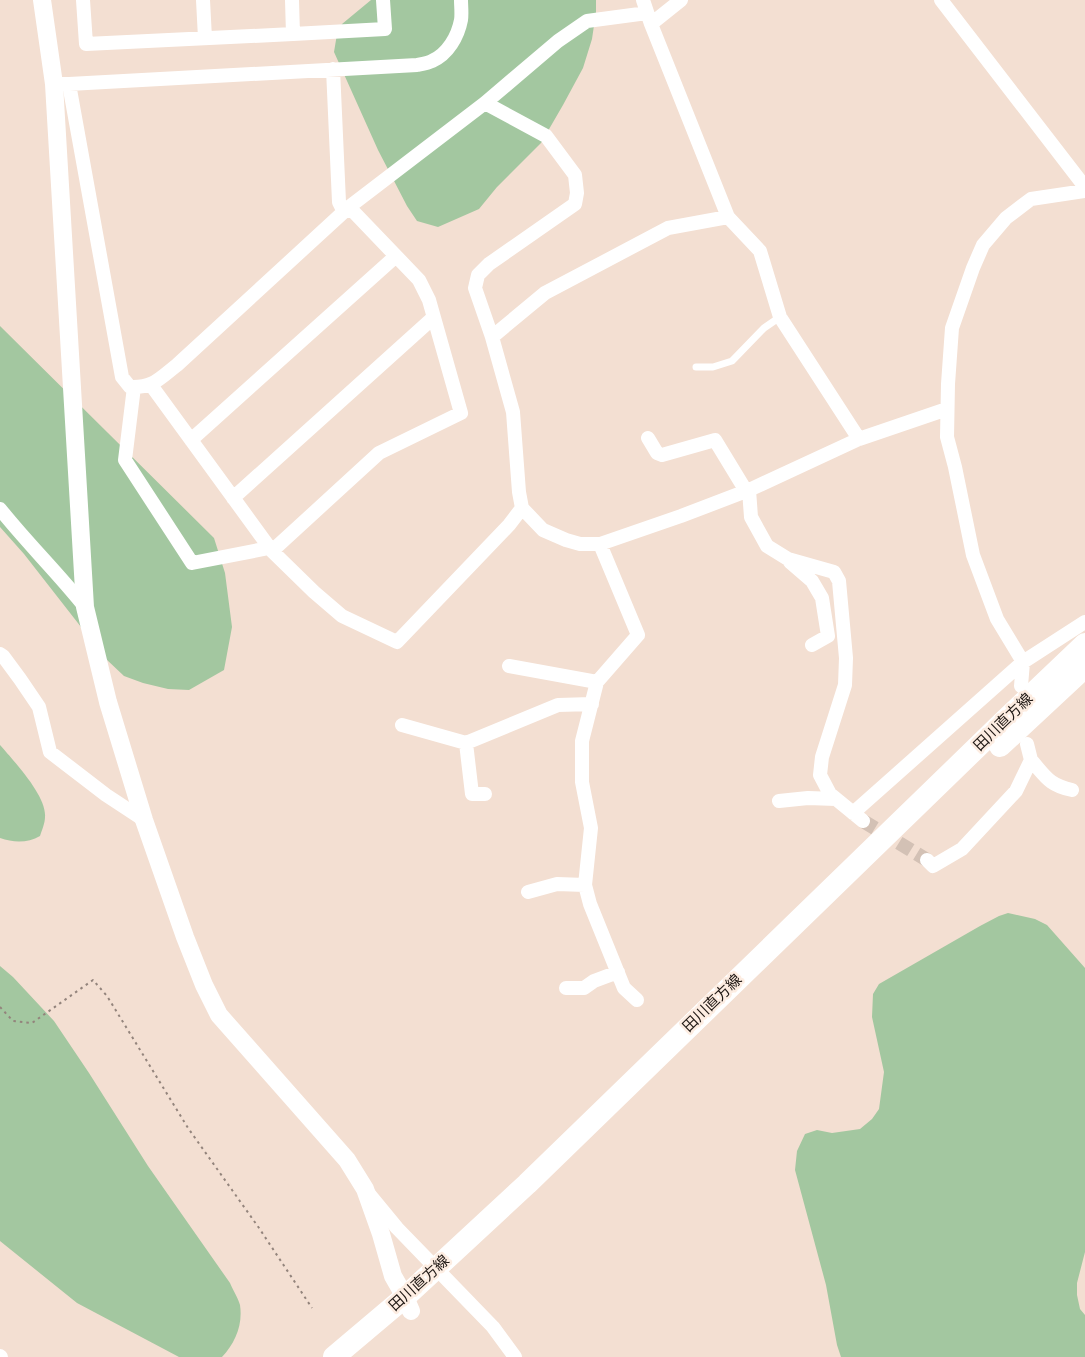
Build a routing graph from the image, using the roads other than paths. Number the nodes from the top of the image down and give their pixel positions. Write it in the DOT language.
graph roads {
  1 [pos="42,0"];
  2 [pos="83,0"];
  3 [pos="203,0"];
  4 [pos="292,0"];
  5 [pos="384,0"];
  6 [pos="461,0"];
  7 [pos="681,0"];
  8 [pos="941,0"];
  9 [pos="647,12"];
  10 [pos="293,34"];
  11 [pos="205,38"];
  12 [pos="333,69"];
  13 [pos="62,84"];
  14 [pos="485,103"];
  15 [pos="1085,186"];
  16 [pos="1085,190"];
  17 [pos="347,209"];
  18 [pos="728,217"];
  19 [pos="396,256"];
  20 [pos="434,317"];
  21 [pos="780,317"];
  22 [pos="492,337"];
  23 [pos="696,368"];
  24 [pos="151,385"];
  25 [pos="134,387"];
  26 [pos="947,409"];
  27 [pos="648,438"];
  28 [pos="859,439"];
  29 [pos="191,440"];
  30 [pos="748,491"];
  31 [pos="233,498"];
  32 [pos="522,508"];
  33 [pos="0,509"];
  34 [pos="600,544"];
  35 [pos="270,550"];
  36 [pos="788,559"];
  37 [pos="85,607"];
  38 [pos="1085,622"];
  39 [pos="1085,644"];
  40 [pos="812,645"];
  41 [pos="0,654"];
  42 [pos="1023,662"];
  43 [pos="509,666"];
  44 [pos="1085,667"];
  45 [pos="597,682"];
  46 [pos="1021,686"];
  47 [pos="592,704"];
  48 [pos="402,725"];
  49 [pos="466,744"];
  50 [pos="1027,744"];
  51 [pos="1031,760"];
  52 [pos="1072,790"];
  53 [pos="485,794"];
  54 [pos="836,799"];
  55 [pos="779,801"];
  56 [pos="144,820"];
  57 [pos="927,860"];
  58 [pos="585,885"];
  59 [pos="528,892"];
  60 [pos="618,972"];
  61 [pos="566,988"];
  62 [pos="637,1000"];
  63 [pos="366,1189"];
  64 [pos="408,1304"];
  65 [pos="334,1357"];
  66 [pos="358,1357"];
  67 [pos="515,1357"];
  1 -- 13 [label="street"];
  2 -- 11 [label="street"];
  3 -- 11 [label="street"];
  4 -- 10 [label="street"];
  5 -- 10 [label="street"];
  6 -- 12 [label="street"];
  7 -- 9 [label="street"];
  8 -- 15 [label="street"];
  9 -- 14 [label="street"];
  9 -- 18 [label="street"];
  10 -- 11 [label="street"];
  12 -- 13 [label="street"];
  12 -- 17 [label="street"];
  13 -- 25 [label="street"];
  13 -- 37 [label="street"];
  14 -- 17 [label="street"];
  14 -- 22 [label="street"];
  16 -- 26 [label="street"];
  17 -- 19 [label="street"];
  17 -- 24 [label="street"];
  18 -- 21 [label="street"];
  18 -- 22 [label="street"];
  19 -- 20 [label="street"];
  19 -- 29 [label="street"];
  20 -- 31 [label="street"];
  20 -- 35 [label="street"];
  21 -- 23 [label="lane"];
  21 -- 28 [label="street"];
  22 -- 32 [label="street"];
  24 -- 25 [label="street"];
  24 -- 29 [label="street"];
  25 -- 35 [label="street"];
  26 -- 28 [label="street"];
  26 -- 42 [label="street"];
  27 -- 30 [label="street"];
  28 -- 30 [label="street"];
  29 -- 31 [label="street"];
  30 -- 34 [label="street"];
  30 -- 36 [label="street"];
  31 -- 35 [label="street"];
  32 -- 34 [label="street"];
  32 -- 35 [label="street"];
  33 -- 37 [label="street"];
  34 -- 45 [label="street"];
  36 -- 40 [label="street"];
  36 -- 54 [label="street"];
  37 -- 56 [label="street"];
  38 -- 42 [label="street"];
  39 -- 64 [label="main road, 田川直方線"];
  41 -- 56 [label="street"];
  42 -- 46 [label="street"];
  42 -- 54 [label="street"];
  43 -- 45 [label="street"];
  44 -- 64 [label="main road, 田川直方線"];
  45 -- 47 [label="street"];
  47 -- 49 [label="street"];
  47 -- 58 [label="street"];
  48 -- 49 [label="street"];
  49 -- 53 [label="street"];
  50 -- 51 [label="street"];
  51 -- 52 [label="street"];
  51 -- 57 [label="street"];
  54 -- 55 [label="street"];
  56 -- 63 [label="street"];
  58 -- 59 [label="street"];
  58 -- 60 [label="street"];
  60 -- 61 [label="street"];
  60 -- 62 [label="street"];
  63 -- 64 [label="street"];
  63 -- 67 [label="street"];
  64 -- 65 [label="main road, 田川直方線"];
  64 -- 66 [label="main road, 田川直方線"];
}
